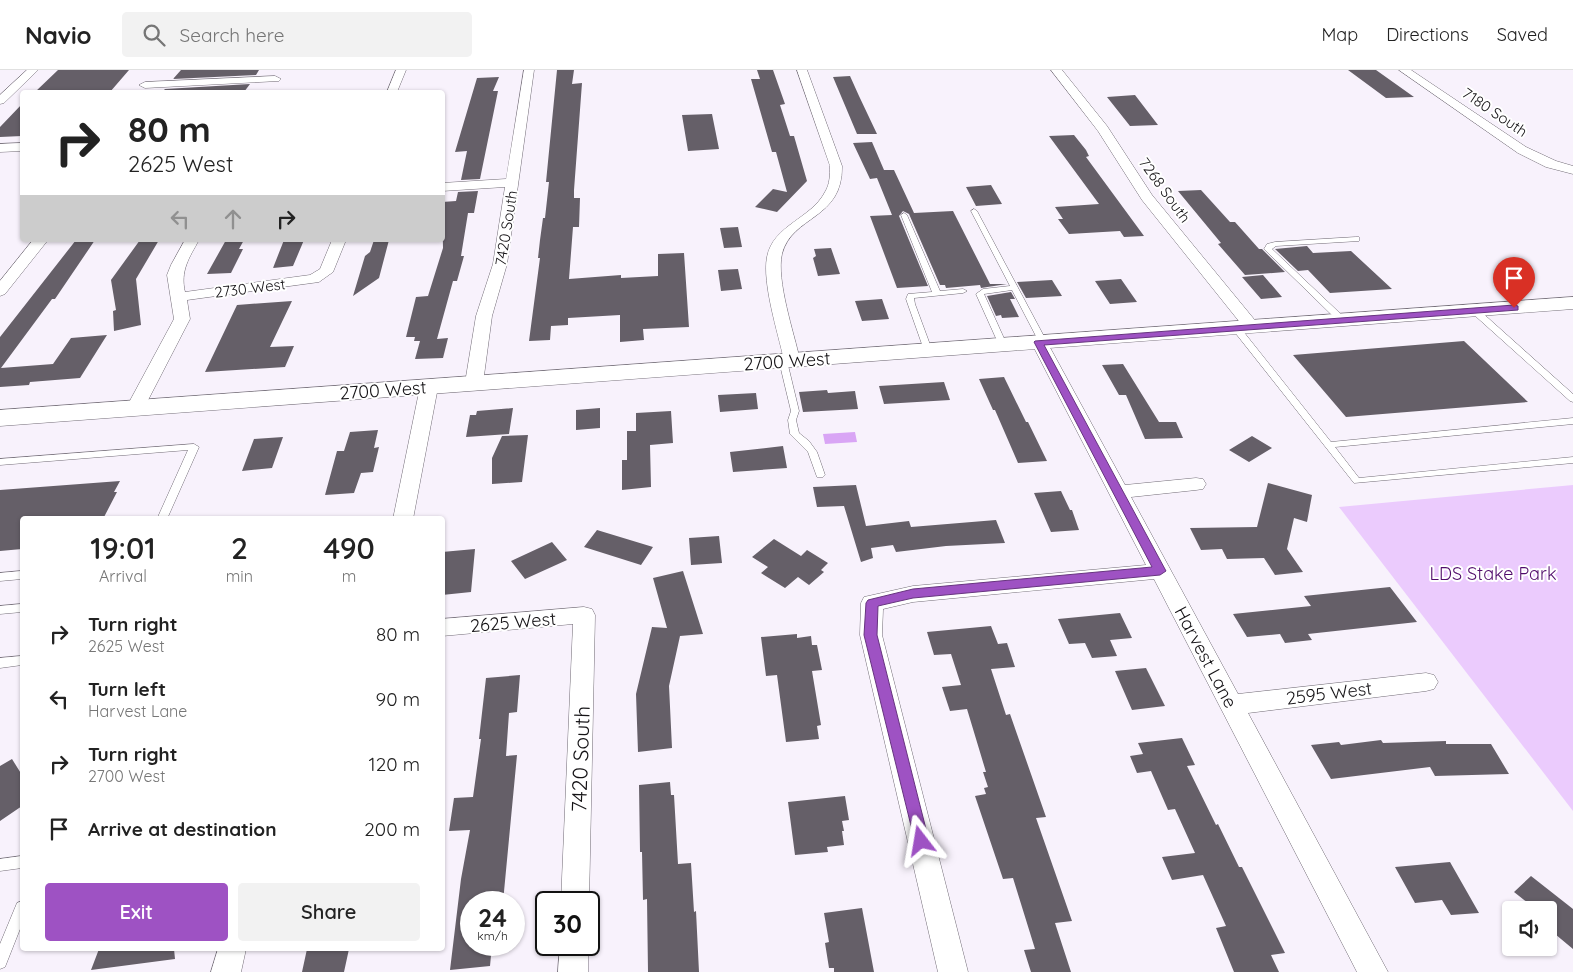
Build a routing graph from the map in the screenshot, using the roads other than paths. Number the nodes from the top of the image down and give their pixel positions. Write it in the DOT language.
graph roads {
  1 [pos="33,70"];
  2 [pos="157,70"];
  3 [pos="401,70"];
  4 [pos="529,70"];
  5 [pos="802,70"];
  6 [pos="1056,70"];
  7 [pos="1404,70"];
  8 [pos="278,75"];
  9 [pos="142,89"];
  10 [pos="268,90"];
  11 [pos="393,90"];
  12 [pos="0,101"];
  13 [pos="20,147"];
  14 [pos="0,148"];
  15 [pos="1573,170"];
  16 [pos="513,183"];
  17 [pos="445,187"];
  18 [pos="974,211"];
  19 [pos="904,215"];
  20 [pos="1356,240"];
  21 [pos="39,242"];
  22 [pos="191,242"];
  23 [pos="338,242"];
  24 [pos="1014,288"];
  25 [pos="0,291"];
  26 [pos="963,292"];
  27 [pos="937,294"];
  28 [pos="180,297"];
  29 [pos="1573,304"];
  30 [pos="1475,310"];
  31 [pos="1342,320"];
  32 [pos="1244,328"];
  33 [pos="1041,342"];
  34 [pos="1003,345"];
  35 [pos="928,350"];
  36 [pos="787,361"];
  37 [pos="474,383"];
  38 [pos="429,387"];
  39 [pos="1573,399"];
  40 [pos="135,408"];
  41 [pos="0,418"];
  42 [pos="1573,421"];
  43 [pos="1328,445"];
  44 [pos="1573,460"];
  45 [pos="0,462"];
  46 [pos="820,475"];
  47 [pos="1196,484"];
  48 [pos="1119,492"];
  49 [pos="163,516"];
  50 [pos="404,516"];
  51 [pos="1160,571"];
  52 [pos="20,575"];
  53 [pos="0,577"];
  54 [pos="20,608"];
  55 [pos="0,610"];
  56 [pos="584,615"];
  57 [pos="445,628"];
  58 [pos="20,661"];
  59 [pos="0,663"];
  60 [pos="1426,682"];
  61 [pos="1232,705"];
  62 [pos="20,862"];
  63 [pos="0,865"];
  64 [pos="575,891"];
  65 [pos="20,913"];
  66 [pos="231,951"];
  67 [pos="574,956"];
  68 [pos="0,962"];
  69 [pos="226,972"];
  70 [pos="573,972"];
  71 [pos="953,972"];
  72 [pos="1373,972"];
  1 -- 12 [label="street"];
  2 -- 9 [label="street"];
  3 -- 11 [label="street"];
  4 -- 16 [label="street, 7420 South"];
  5 -- 36 [label="street"];
  6 -- 32 [label="street, 7268 South"];
  7 -- 15 [label="street, 7180 South"];
  8 -- 9 [label="street"];
  8 -- 10 [label="street"];
  13 -- 14 [label="street"];
  16 -- 17 [label="street"];
  16 -- 37 [label="street, 7420 South"];
  18 -- 24 [label="lane"];
  19 -- 27 [label="lane"];
  20 -- 31 [label="lane"];
  21 -- 25 [label="street"];
  22 -- 28 [label="street"];
  23 -- 28 [label="street, 2730 West"];
  24 -- 33 [label="lane"];
  24 -- 34 [label="lane"];
  26 -- 27 [label="lane"];
  27 -- 35 [label="lane"];
  28 -- 40 [label="street"];
  29 -- 30 [label="main road, 2700 West"];
  30 -- 31 [label="main road, 2700 West"];
  30 -- 39 [label="lane"];
  31 -- 32 [label="main road, 2700 West"];
  32 -- 33 [label="main road, 2700 West"];
  32 -- 43 [label="lane"];
  33 -- 34 [label="main road, 2700 West"];
  33 -- 48 [label="street, Harvest Lane"];
  34 -- 35 [label="main road, 2700 West"];
  35 -- 36 [label="main road, 2700 West"];
  36 -- 37 [label="main road, 2700 West"];
  36 -- 46 [label="lane"];
  37 -- 38 [label="main road, 2700 West"];
  38 -- 40 [label="main road, 2700 West"];
  38 -- 50 [label="street"];
  40 -- 41 [label="main road, 2700 West"];
  42 -- 43 [label="lane"];
  43 -- 44 [label="lane"];
  45 -- 49 [label="lane"];
  47 -- 48 [label="street"];
  48 -- 51 [label="street, Harvest Lane"];
  51 -- 61 [label="street, Harvest Lane"];
  51 -- 71 [label="street"];
  52 -- 53 [label="lane"];
  54 -- 55 [label="lane"];
  56 -- 57 [label="street, 2625 West"];
  56 -- 64 [label="street, 7420 South"];
  58 -- 59 [label="lane"];
  60 -- 61 [label="street, 2595 West"];
  61 -- 72 [label="street, Harvest Lane"];
  62 -- 63 [label="lane"];
  65 -- 68 [label="lane"];
  66 -- 69 [label="street"];
  67 -- 70 [label="street"];
}
